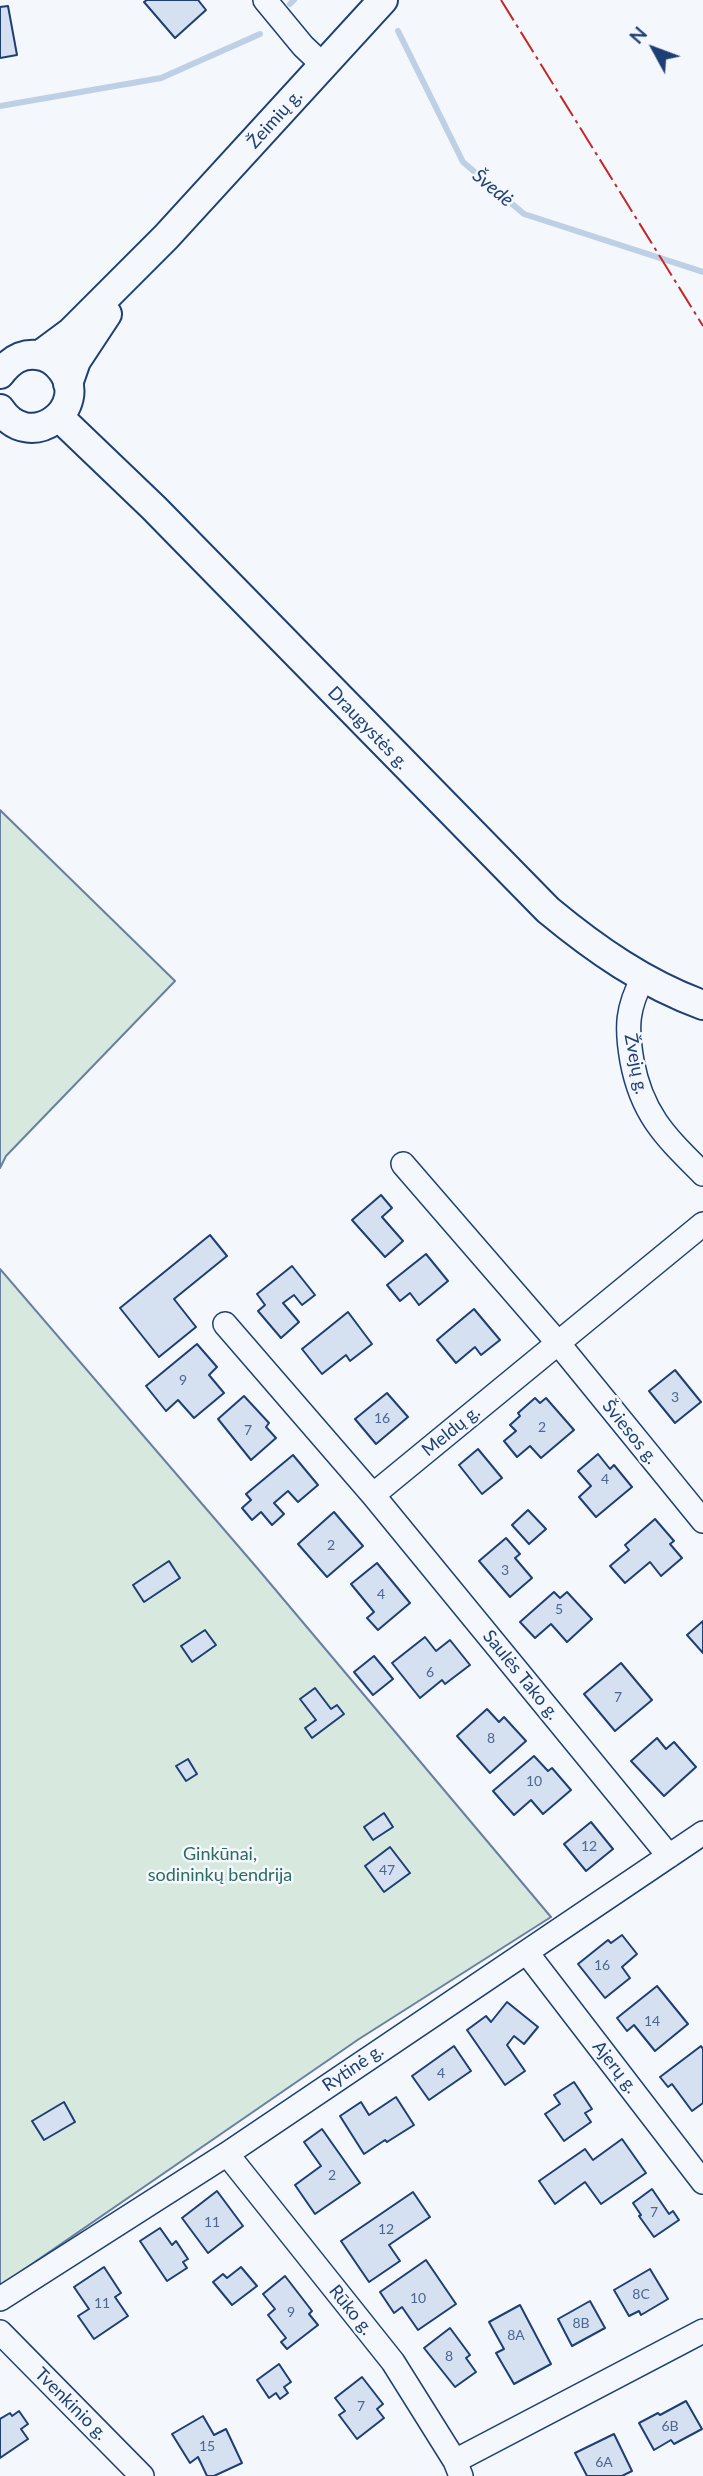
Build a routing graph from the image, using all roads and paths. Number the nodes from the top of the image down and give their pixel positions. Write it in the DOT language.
graph roads {
  1 [pos="265,0"];
  2 [pos="383,0"];
  3 [pos="323,65"];
  4 [pos="166,237"];
  5 [pos="40,355"];
  6 [pos="0,373"];
  7 [pos="68,384"];
  8 [pos="59,417"];
  9 [pos="7,426"];
  10 [pos="643,978"];
  11 [pos="703,1005"];
  12 [pos="403,1164"];
  13 [pos="703,1174"];
  14 [pos="703,1224"];
  15 [pos="225,1324"];
  16 [pos="558,1343"];
  17 [pos="373,1495"];
  18 [pos="703,1521"];
  19 [pos="703,1833"];
  20 [pos="669,1856"];
  21 [pos="527,1953"];
  22 [pos="227,2154"];
  23 [pos="703,2182"];
  24 [pos="0,2300"];
  25 [pos="703,2331"];
  26 [pos="0,2332"];
  27 [pos="458,2468"];
  28 [pos="142,2476"];
  1 -- 3 [label="street"];
  2 -- 3 [label="main road, Žeimių g."];
  3 -- 4 [label="main road, Žeimių g."];
  4 -- 5 [label="main road, Žeimių g."];
  4 -- 7 [label="main road, Žeimių g."];
  5 -- 6 [label="main road, Žeimių g."];
  5 -- 7 [label="main road"];
  7 -- 8 [label="main road, Žeimių g."];
  8 -- 9 [label="main road"];
  8 -- 10 [label="main road, Draugystės g."];
  10 -- 11 [label="main road, Draugystės g."];
  10 -- 13 [label="street, Žvejų g."];
  12 -- 16 [label="street, Šviesos g."];
  14 -- 16 [label="street, Meldų g."];
  15 -- 17 [label="street"];
  16 -- 17 [label="street, Meldų g."];
  16 -- 18 [label="street, Šviesos g."];
  17 -- 20 [label="street, Saulės Tako g."];
  19 -- 20 [label="street, Rytinė g."];
  20 -- 21 [label="street, Rytinė g."];
  21 -- 22 [label="street, Rytinė g."];
  21 -- 23 [label="street, Ajerų g."];
  22 -- 24 [label="street, Rytinė g."];
  22 -- 27 [label="street, Rūko g."];
  25 -- 27 [label="street"];
  26 -- 28 [label="street, Tvenkinio g."];
}
